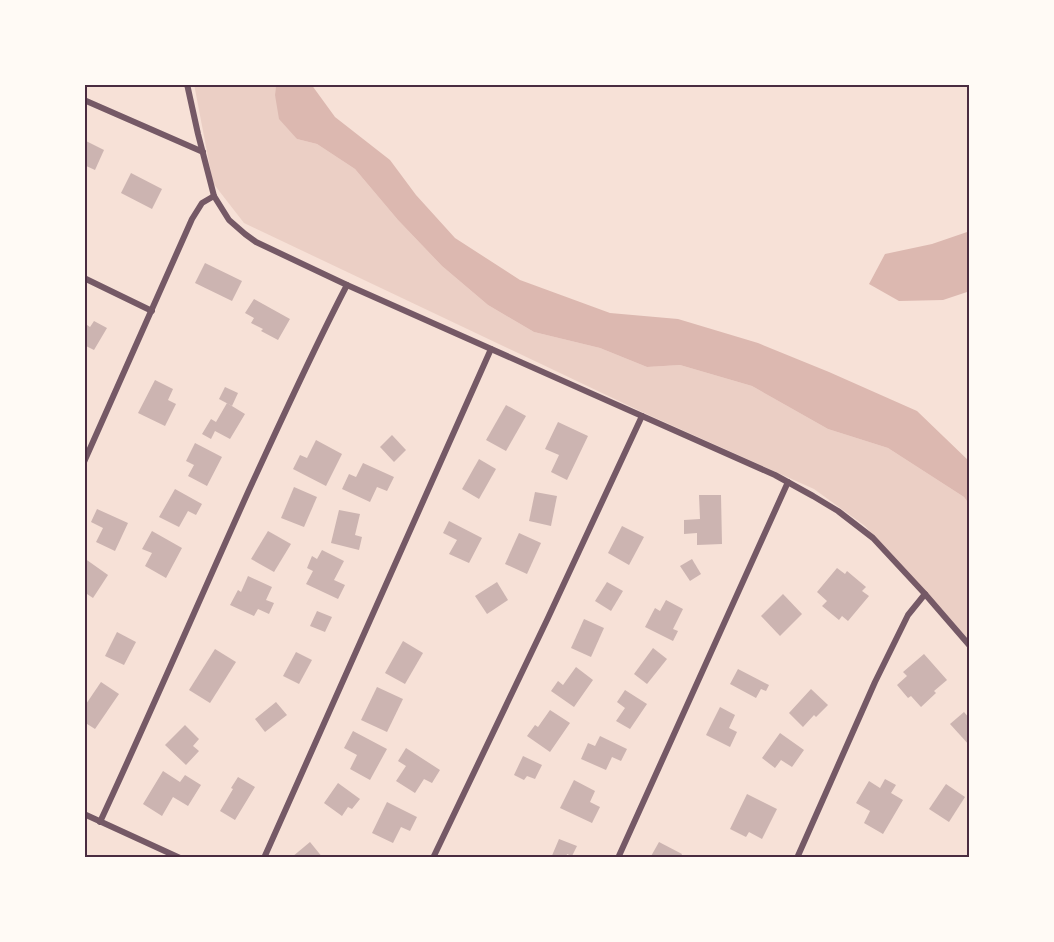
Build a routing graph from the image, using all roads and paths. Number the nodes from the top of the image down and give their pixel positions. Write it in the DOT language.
graph roads {
  1 [pos="187,84"];
  2 [pos="84,99"];
  3 [pos="203,152"];
  4 [pos="214,196"];
  5 [pos="84,278"];
  6 [pos="346,285"];
  7 [pos="152,311"];
  8 [pos="491,349"];
  9 [pos="642,416"];
  10 [pos="85,457"];
  11 [pos="788,482"];
  12 [pos="925,594"];
  13 [pos="970,646"];
  14 [pos="84,814"];
  15 [pos="100,822"];
  16 [pos="180,858"];
  17 [pos="264,858"];
  18 [pos="433,858"];
  19 [pos="618,858"];
  20 [pos="797,858"];
  1 -- 3 [label="street"];
  2 -- 3 [label="street"];
  3 -- 4 [label="street"];
  4 -- 6 [label="street"];
  4 -- 7 [label="street"];
  5 -- 7 [label="street"];
  6 -- 8 [label="street"];
  6 -- 15 [label="street"];
  7 -- 10 [label="street"];
  8 -- 9 [label="street"];
  8 -- 17 [label="street"];
  9 -- 11 [label="street"];
  9 -- 18 [label="street"];
  11 -- 12 [label="street"];
  11 -- 19 [label="street"];
  12 -- 13 [label="street"];
  12 -- 20 [label="street"];
  14 -- 15 [label="street"];
  15 -- 16 [label="street"];
}
